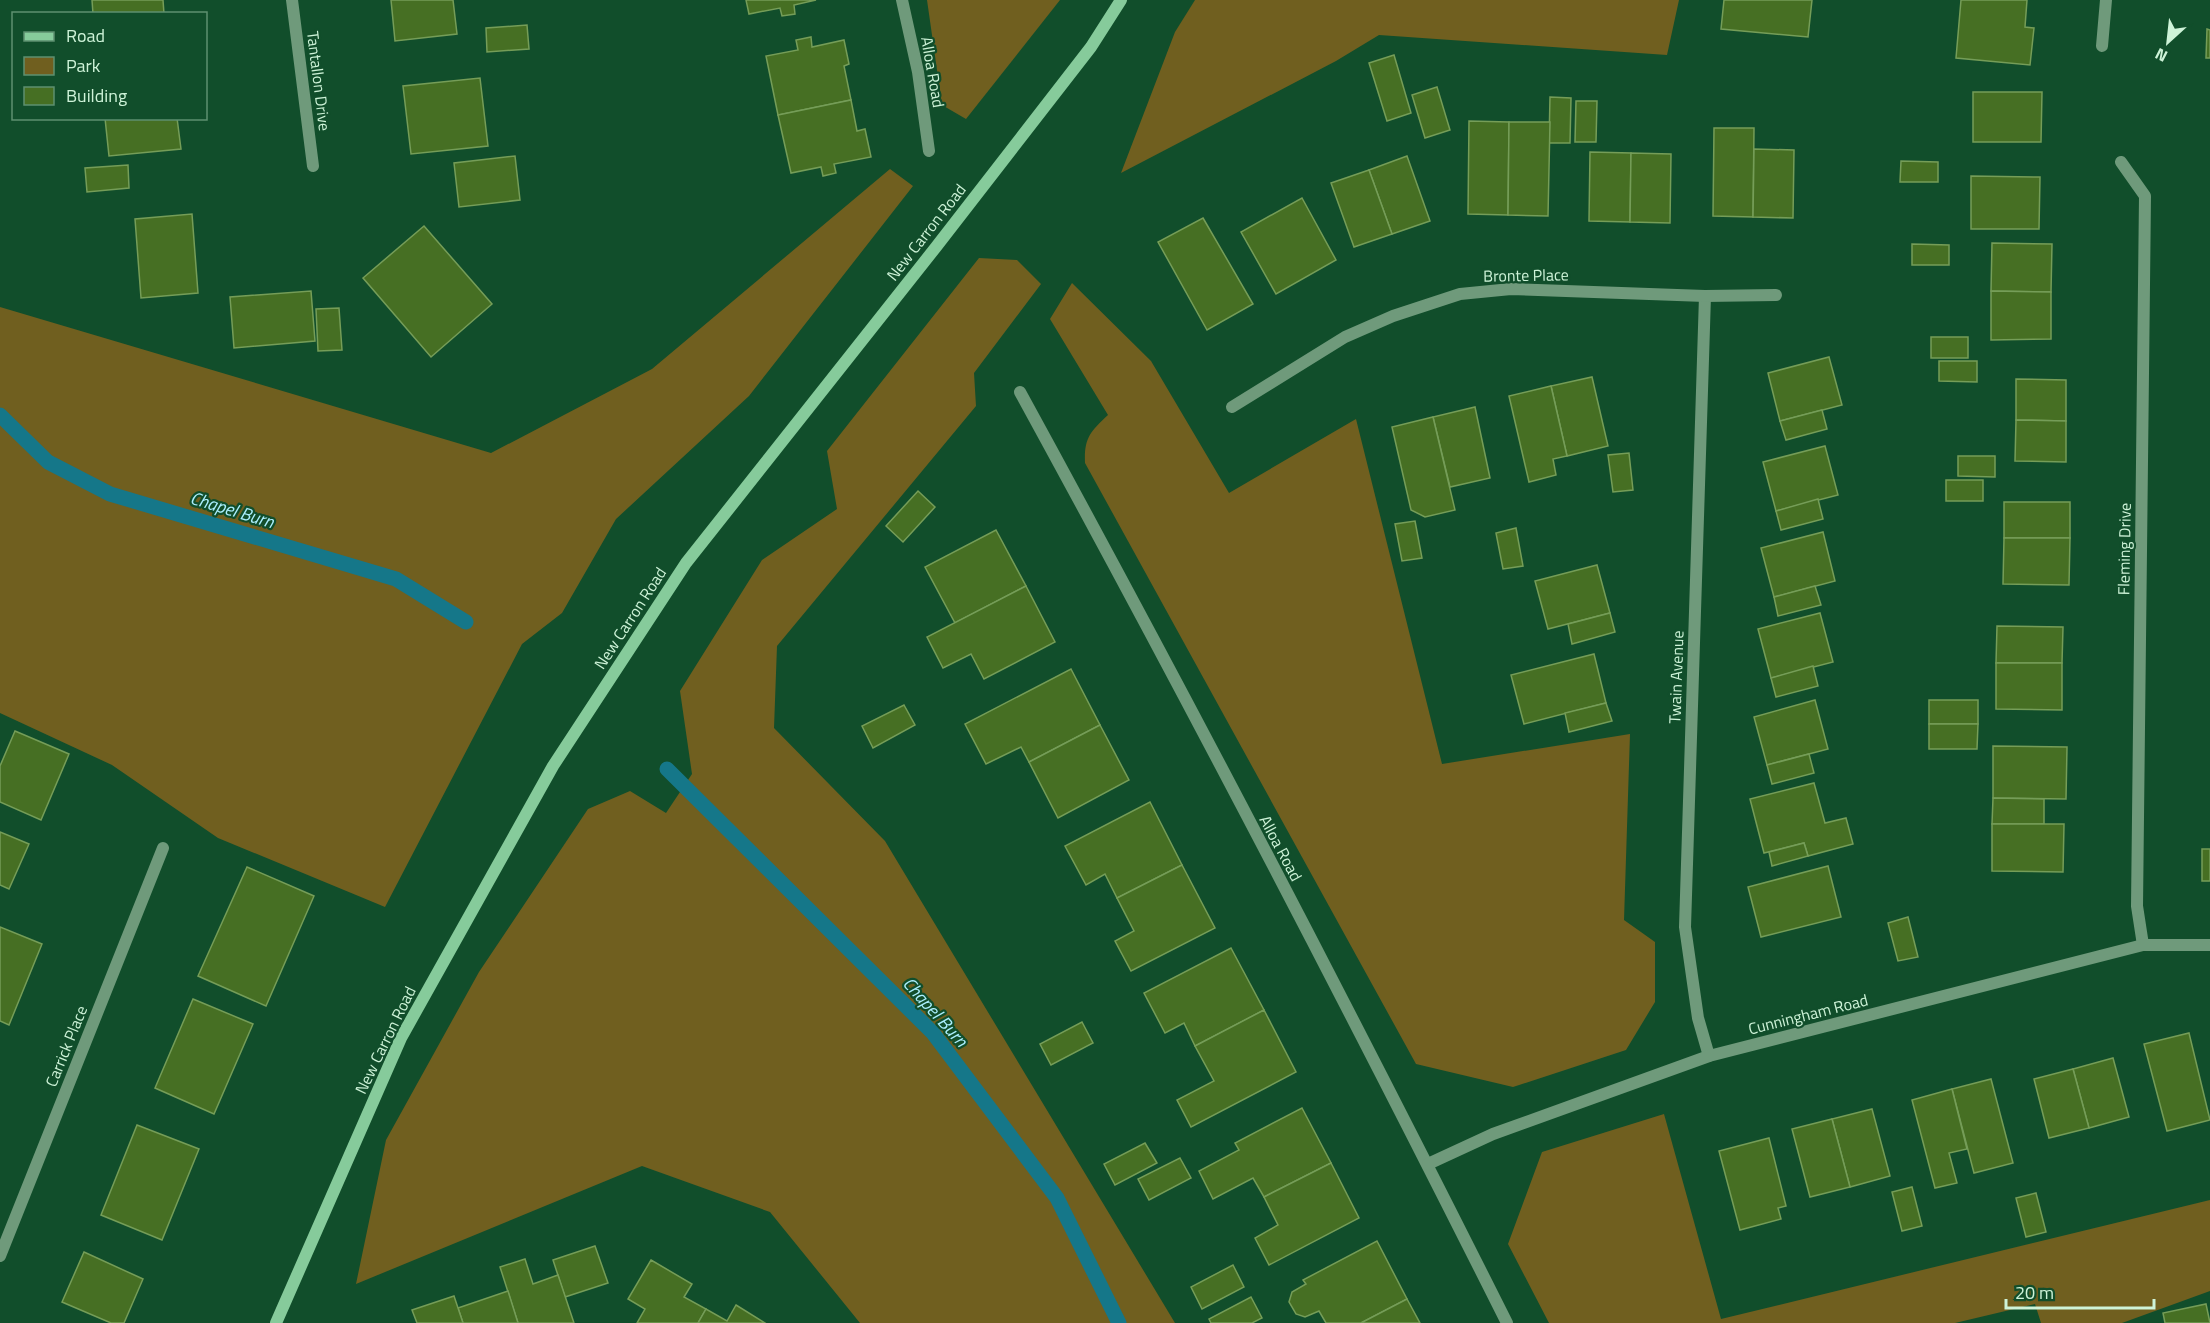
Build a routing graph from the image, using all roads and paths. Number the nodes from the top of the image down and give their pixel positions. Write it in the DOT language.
graph roads {
  1 [pos="292,0"];
  2 [pos="902,0"];
  3 [pos="1121,0"];
  4 [pos="2106,0"];
  5 [pos="2102,46"];
  6 [pos="929,151"];
  7 [pos="2121,162"];
  8 [pos="313,166"];
  9 [pos="1776,295"];
  10 [pos="1704,296"];
  11 [pos="1020,392"];
  12 [pos="1232,407"];
  13 [pos="163,848"];
  14 [pos="2143,945"];
  15 [pos="2210,945"];
  16 [pos="1709,1056"];
  17 [pos="1428,1164"];
  18 [pos="0,1256"];
  19 [pos="276,1323"];
  20 [pos="1507,1323"];
  1 -- 8 [label="street, Tantallon Drive"];
  2 -- 6 [label="street, Alloa Road"];
  3 -- 19 [label="main road, New Carron Road"];
  4 -- 5 [label="street"];
  7 -- 14 [label="street, Fleming Drive"];
  9 -- 10 [label="street, Bronte Place"];
  10 -- 12 [label="street, Bronte Place"];
  10 -- 16 [label="street, Twain Avenue"];
  11 -- 17 [label="street, Alloa Road"];
  13 -- 18 [label="street, Carrick Place"];
  14 -- 15 [label="street, Cunningham Road"];
  14 -- 16 [label="street, Cunningham Road"];
  16 -- 17 [label="street, Cunningham Road"];
  17 -- 20 [label="street, Alloa Road"];
}
